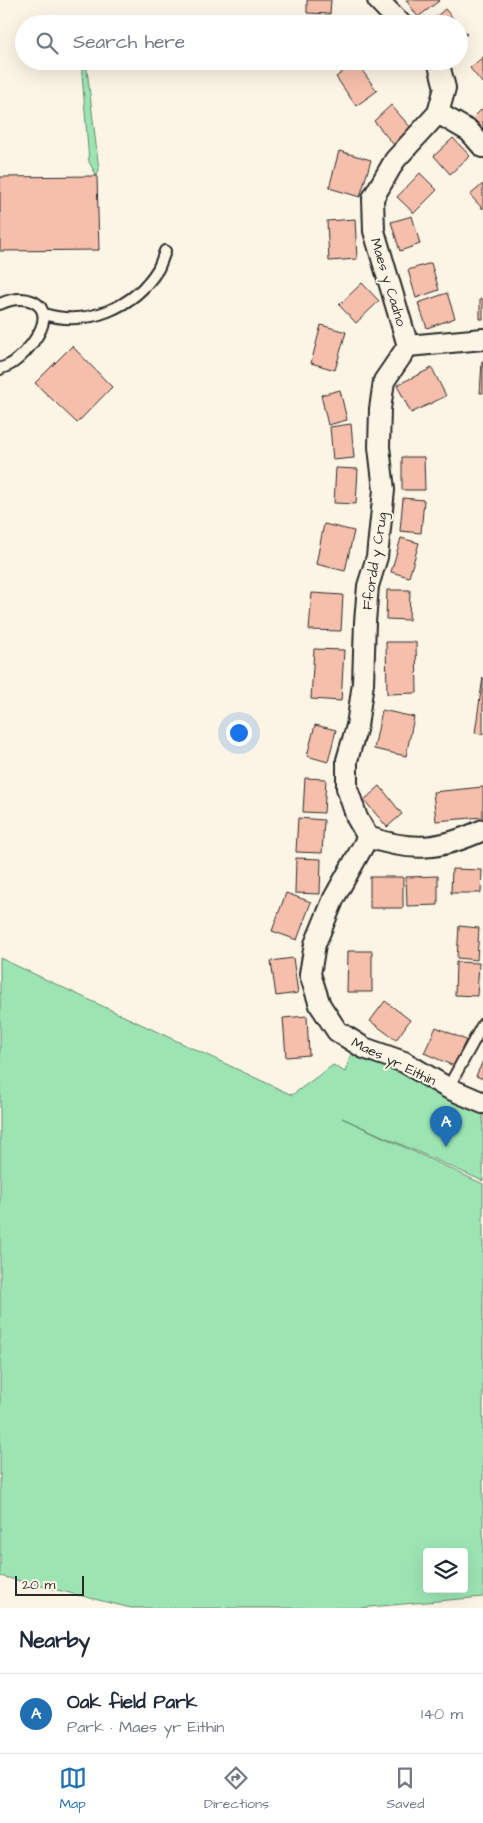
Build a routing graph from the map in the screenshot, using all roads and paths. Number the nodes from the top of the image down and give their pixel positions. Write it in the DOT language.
graph roads {
  1 [pos="378,0"];
  2 [pos="392,15"];
  3 [pos="440,70"];
  4 [pos="438,113"];
  5 [pos="483,147"];
  6 [pos="165,251"];
  7 [pos="0,304"];
  8 [pos="44,314"];
  9 [pos="483,339"];
  10 [pos="408,346"];
  11 [pos="0,369"];
  12 [pos="483,830"];
  13 [pos="368,837"];
  14 [pos="483,1024"];
  15 [pos="448,1088"];
  16 [pos="483,1103"];
  1 -- 2 [label="street"];
  3 -- 4 [label="street, Maes y Cadno"];
  4 -- 5 [label="street"];
  4 -- 10 [label="street, Maes y Cadno"];
  6 -- 8 [label="lane"];
  7 -- 8 [label="lane"];
  8 -- 11 [label="lane"];
  9 -- 10 [label="street"];
  10 -- 13 [label="street, Ffordd y Crug"];
  12 -- 13 [label="street"];
  13 -- 15 [label="street, Maes yr Eithin"];
  14 -- 15 [label="lane"];
  15 -- 16 [label="street, Maes yr Eithin"];
}
